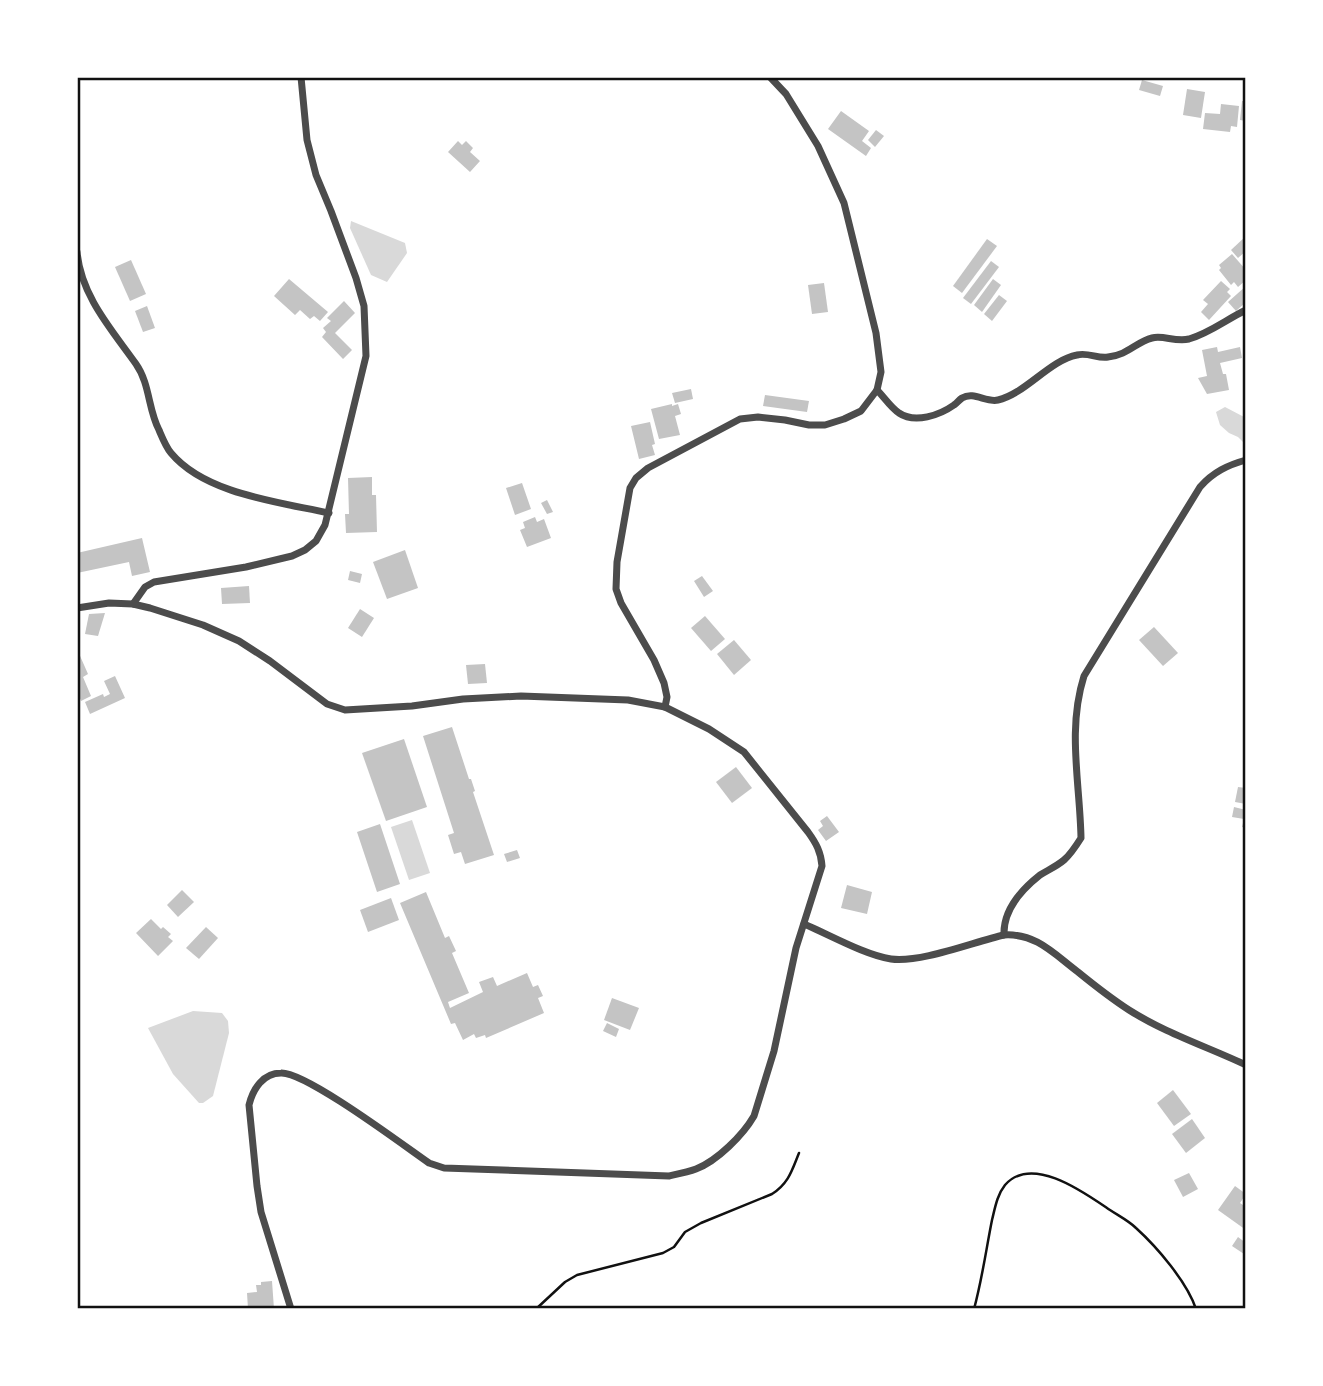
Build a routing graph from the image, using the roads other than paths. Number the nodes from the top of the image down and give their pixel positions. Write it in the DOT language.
graph roads {
  1 [pos="301,77"];
  2 [pos="770,77"];
  3 [pos="77,252"];
  4 [pos="1246,310"];
  5 [pos="877,390"];
  6 [pos="1246,460"];
  7 [pos="329,513"];
  8 [pos="133,604"];
  9 [pos="77,608"];
  10 [pos="665,707"];
  11 [pos="804,924"];
  12 [pos="1004,935"];
  13 [pos="1246,1065"];
  14 [pos="291,1309"];
  1 -- 7 [label="street"];
  2 -- 5 [label="street"];
  3 -- 7 [label="street"];
  4 -- 5 [label="street"];
  5 -- 10 [label="street"];
  6 -- 12 [label="street"];
  7 -- 8 [label="street"];
  8 -- 9 [label="street"];
  8 -- 10 [label="street"];
  10 -- 11 [label="street"];
  11 -- 12 [label="street"];
  11 -- 14 [label="street"];
  12 -- 13 [label="street"];
}
